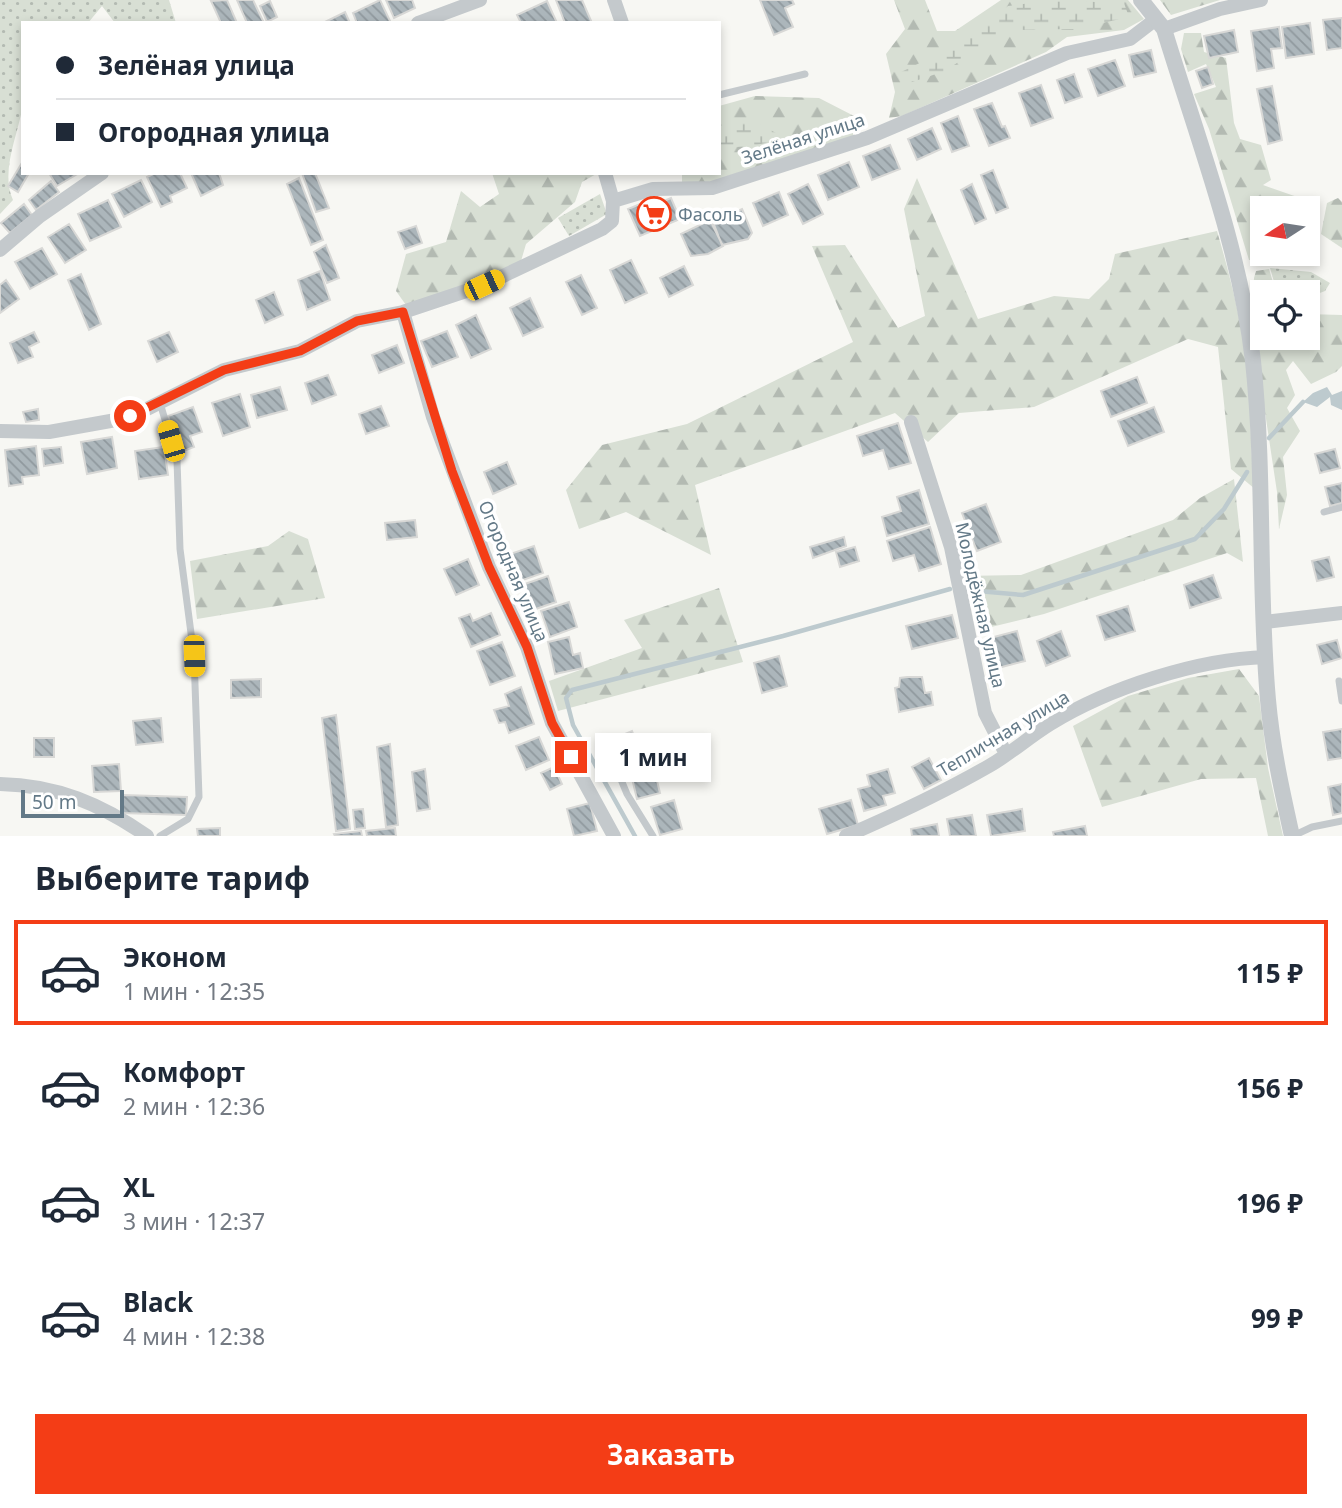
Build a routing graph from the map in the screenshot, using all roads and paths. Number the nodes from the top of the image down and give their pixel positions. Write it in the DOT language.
graph roads {
  1 [pos="480,0"];
  2 [pos="614,0"];
  3 [pos="1141,0"];
  4 [pos="1261,0"];
  5 [pos="423,21"];
  6 [pos="621,21"];
  7 [pos="1160,24"];
  8 [pos="805,74"];
  9 [pos="721,95"];
  10 [pos="99,175"];
  11 [pos="606,175"];
  12 [pos="613,201"];
  13 [pos="0,250"];
  14 [pos="403,312"];
  15 [pos="160,402"];
  16 [pos="911,422"];
  17 [pos="0,431"];
  18 [pos="1342,508"];
  19 [pos="1324,512"];
  20 [pos="1342,613"];
  21 [pos="1265,622"];
  22 [pos="1266,657"];
  23 [pos="1339,681"];
  24 [pos="1342,701"];
  25 [pos="1006,754"];
  26 [pos="617,771"];
  27 [pos="0,784"];
  28 [pos="1342,821"];
  29 [pos="1312,827"];
  30 [pos="147,836"];
  31 [pos="160,836"];
  32 [pos="614,836"];
  33 [pos="653,836"];
  34 [pos="846,836"];
  35 [pos="1292,836"];
  36 [pos="1315,836"];
  1 -- 5 [label="street"];
  2 -- 6 [label="street"];
  3 -- 7 [label="street"];
  4 -- 7 [label="street, Зелёная улица"];
  7 -- 12 [label="street, Зелёная улица"];
  7 -- 21 [label="street"];
  8 -- 9 [label="lane"];
  10 -- 13 [label="street"];
  11 -- 12 [label="street"];
  12 -- 14 [label="street"];
  14 -- 15 [label="street"];
  14 -- 32 [label="street, Огородная улица"];
  15 -- 17 [label="street"];
  15 -- 31 [label="lane"];
  16 -- 25 [label="street, Молодёжная улица"];
  18 -- 19 [label="lane"];
  20 -- 21 [label="street"];
  21 -- 22 [label="street"];
  22 -- 25 [label="street, Тепличная улица"];
  22 -- 35 [label="street"];
  23 -- 24 [label="lane"];
  25 -- 34 [label="street, Тепличная улица"];
  26 -- 33 [label="lane"];
  27 -- 30 [label="street"];
  28 -- 29 [label="lane"];
  29 -- 35 [label="lane"];
  29 -- 36 [label="lane"];
}
